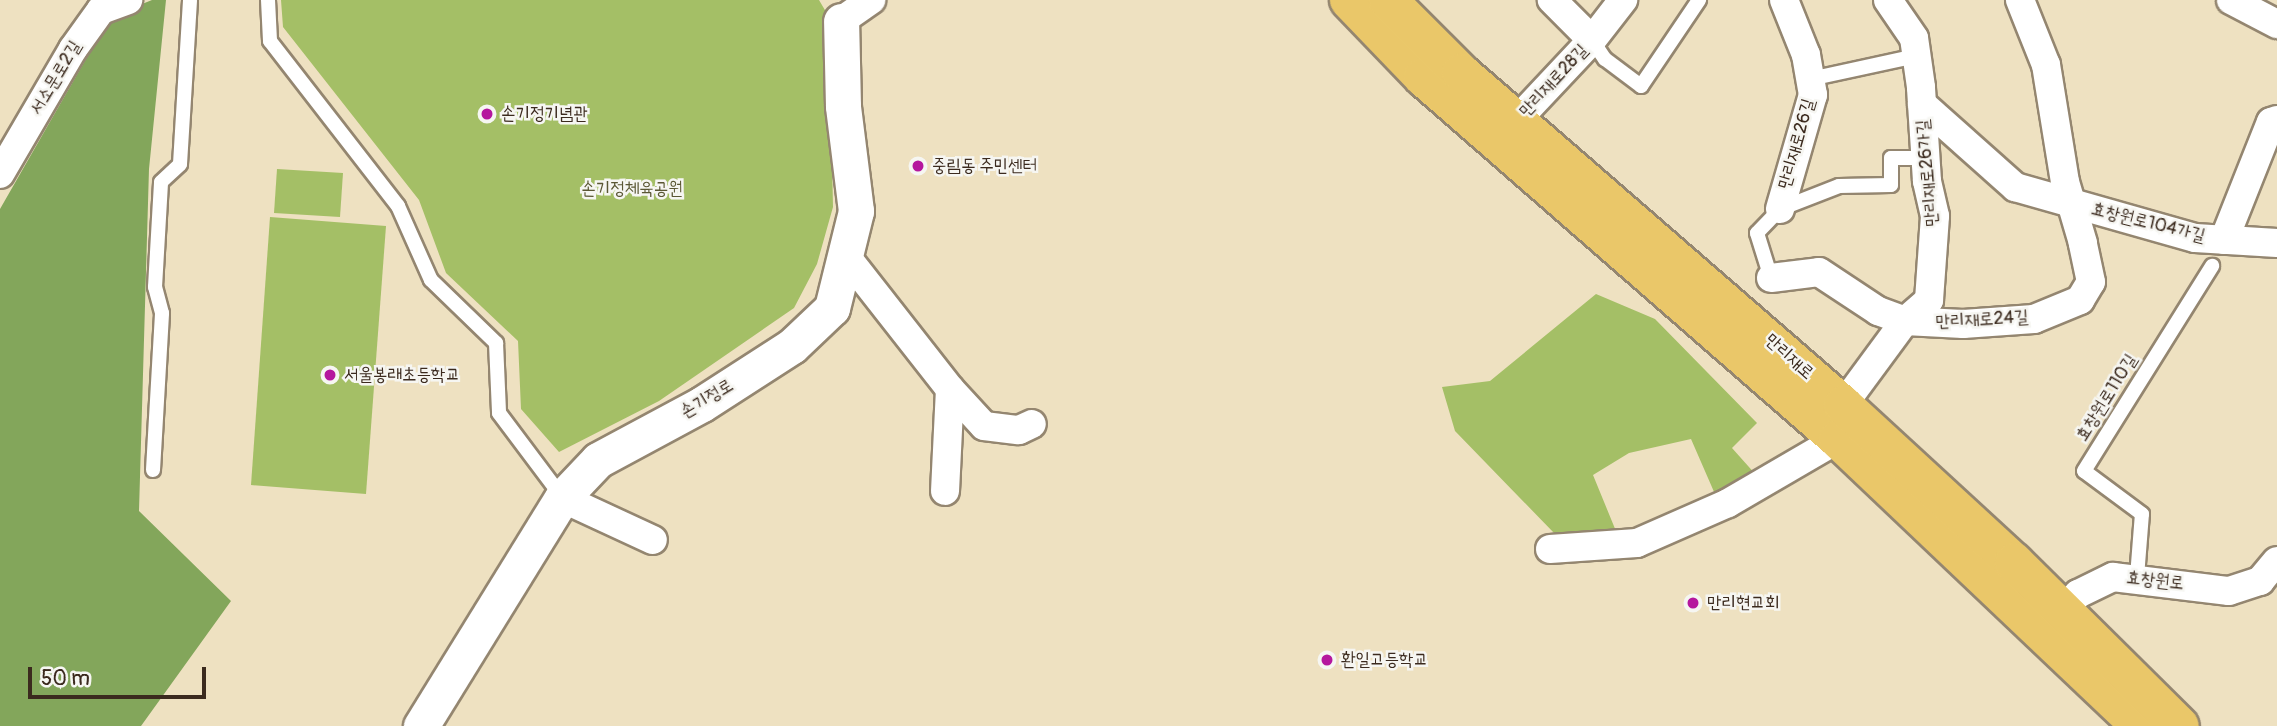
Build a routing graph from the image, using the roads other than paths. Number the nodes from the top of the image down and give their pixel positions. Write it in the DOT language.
graph roads {
  1 [pos="128,0"];
  2 [pos="190,0"];
  3 [pos="268,0"];
  4 [pos="872,0"];
  5 [pos="1349,0"];
  6 [pos="1388,0"];
  7 [pos="1552,0"];
  8 [pos="1623,0"];
  9 [pos="1699,0"];
  10 [pos="1784,0"];
  11 [pos="1888,0"];
  12 [pos="2020,0"];
  13 [pos="2231,0"];
  14 [pos="840,10"];
  15 [pos="2277,24"];
  16 [pos="1592,40"];
  17 [pos="1916,57"];
  18 [pos="1810,79"];
  19 [pos="1922,104"];
  20 [pos="2277,120"];
  21 [pos="1516,121"];
  22 [pos="1925,158"];
  23 [pos="0,174"];
  24 [pos="2068,193"];
  25 [pos="1780,209"];
  26 [pos="2224,240"];
  27 [pos="2277,243"];
  28 [pos="845,255"];
  29 [pos="2212,266"];
  30 [pos="1771,278"];
  31 [pos="1905,321"];
  32 [pos="950,389"];
  33 [pos="1840,422"];
  34 [pos="1032,424"];
  35 [pos="153,470"];
  36 [pos="945,491"];
  37 [pos="562,498"];
  38 [pos="653,540"];
  39 [pos="1550,548"];
  40 [pos="2277,561"];
  41 [pos="2137,577"];
  42 [pos="2053,622"];
  43 [pos="427,724"];
  44 [pos="2140,726"];
  45 [pos="2180,726"];
  1 -- 23 [label="street, 서소문로2길"];
  2 -- 35 [label="lane"];
  3 -- 37 [label="lane"];
  4 -- 14 [label="street"];
  5 -- 33 [label="main road, 만리재로"];
  6 -- 21 [label="main road, 만리재로"];
  7 -- 16 [label="street, 만리재로28길"];
  8 -- 16 [label="street, 만리재로28길"];
  9 -- 16 [label="lane"];
  10 -- 18 [label="street, 만리재로26길"];
  11 -- 17 [label="street, 만리재로26가길"];
  12 -- 24 [label="street, 만리재로24길"];
  13 -- 15 [label="street"];
  14 -- 28 [label="street, 손기정로"];
  16 -- 21 [label="street, 만리재로28길"];
  17 -- 18 [label="lane"];
  17 -- 19 [label="street, 만리재로26가길"];
  18 -- 25 [label="street, 만리재로26길"];
  19 -- 22 [label="street, 만리재로26가길"];
  19 -- 24 [label="street"];
  20 -- 26 [label="street, 효창원로104가길"];
  21 -- 33 [label="main road, 만리재로"];
  22 -- 25 [label="lane, 만리재로26길"];
  22 -- 31 [label="street, 만리재로26가길"];
  24 -- 26 [label="street, 효창원로104가길"];
  24 -- 31 [label="street, 만리재로24길"];
  25 -- 30 [label="lane, 만리재로26길"];
  26 -- 27 [label="street, 효창원로104가길"];
  28 -- 32 [label="street"];
  28 -- 37 [label="street, 손기정로"];
  29 -- 41 [label="lane, 효창원로110길"];
  30 -- 31 [label="street, 만리재로24길"];
  31 -- 33 [label="street"];
  32 -- 34 [label="street"];
  32 -- 36 [label="street"];
  33 -- 39 [label="street"];
  33 -- 42 [label="main road, 만리재로"];
  37 -- 38 [label="street"];
  37 -- 43 [label="street, 손기정로"];
  40 -- 41 [label="street, 효창원로"];
  41 -- 42 [label="street, 효창원로"];
  42 -- 44 [label="main road, 만리재로"];
  42 -- 45 [label="main road, 만리재로"];
}
